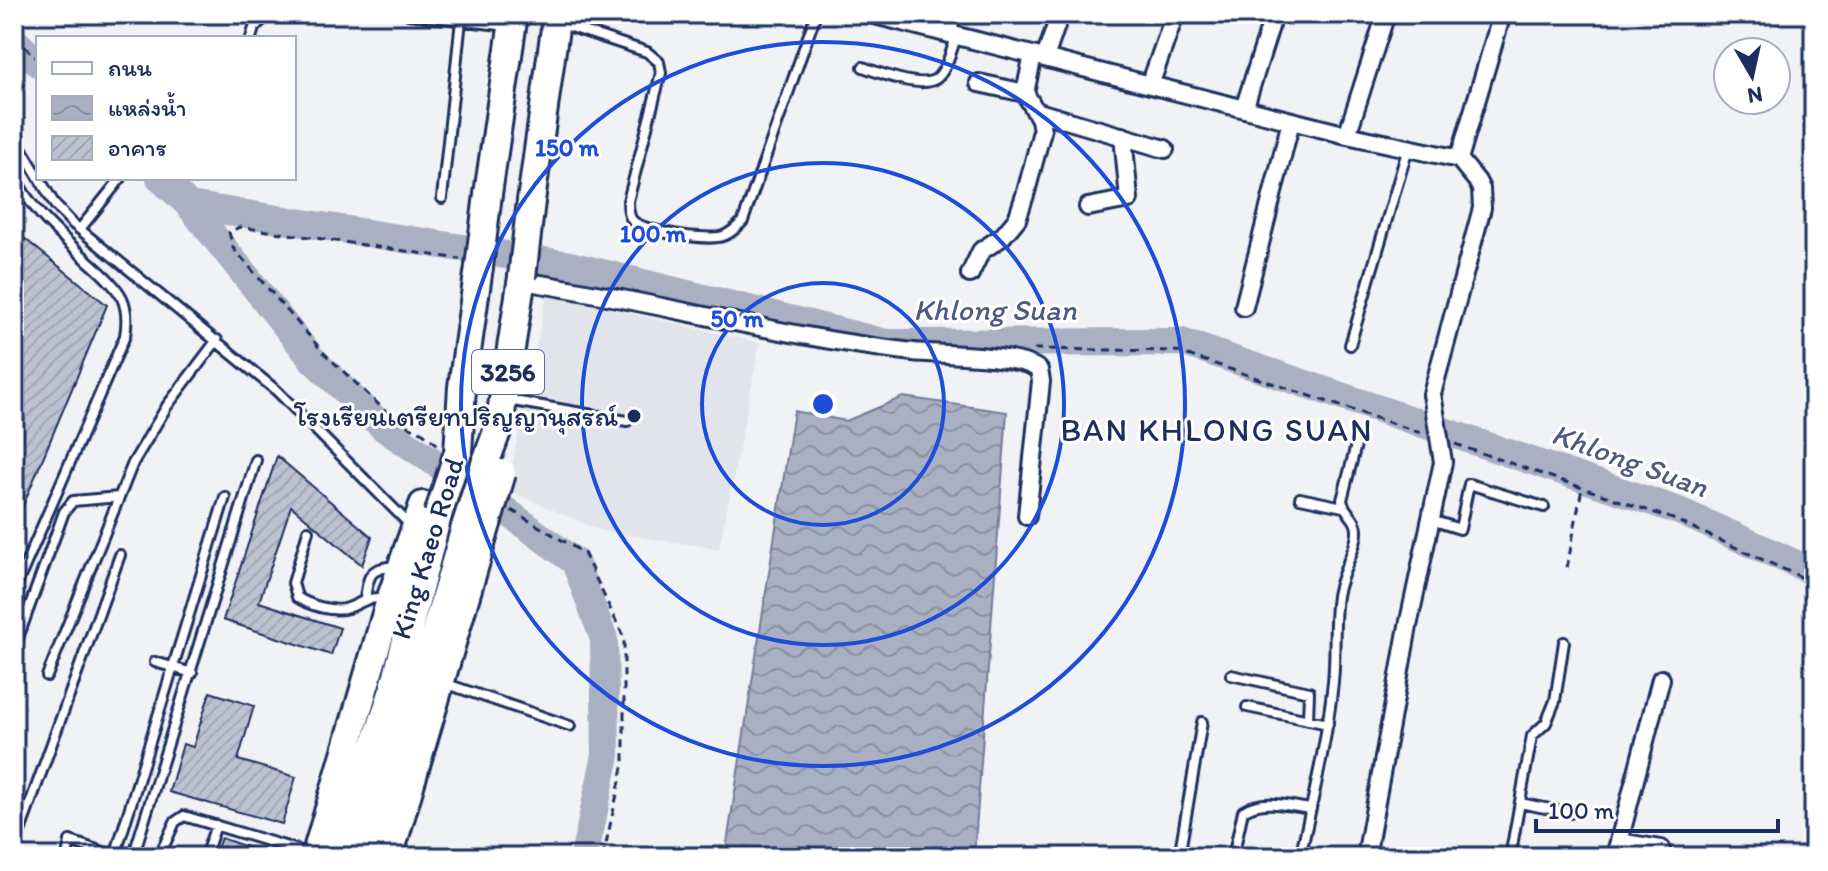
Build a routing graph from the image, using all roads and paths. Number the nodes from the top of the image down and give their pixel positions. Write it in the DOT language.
graph roads {
  1 [pos="268,14"];
  2 [pos="408,14"];
  3 [pos="816,14"];
  4 [pos="871,14"];
  5 [pos="953,14"];
  6 [pos="1060,14"];
  7 [pos="1175,14"];
  8 [pos="1274,14"];
  9 [pos="1386,14"];
  10 [pos="1502,14"];
  11 [pos="556,18"];
  12 [pos="461,20"];
  13 [pos="514,20"];
  14 [pos="952,34"];
  15 [pos="252,36"];
  16 [pos="14,37"];
  17 [pos="36,57"];
  18 [pos="1039,57"];
  19 [pos="863,67"];
  20 [pos="979,83"];
  21 [pos="1150,85"];
  22 [pos="1025,93"];
  23 [pos="1244,109"];
  24 [pos="1035,111"];
  25 [pos="1291,121"];
  26 [pos="1347,135"];
  27 [pos="14,136"];
  28 [pos="1123,136"];
  29 [pos="1408,148"];
  30 [pos="1165,149"];
  31 [pos="1459,159"];
  32 [pos="14,174"];
  33 [pos="36,174"];
  34 [pos="40,180"];
  35 [pos="119,180"];
  36 [pos="442,198"];
  37 [pos="1088,207"];
  38 [pos="80,229"];
  39 [pos="474,264"];
  40 [pos="970,274"];
  41 [pos="522,279"];
  42 [pos="1244,307"];
  43 [pos="217,340"];
  44 [pos="1350,345"];
  45 [pos="1033,349"];
  46 [pos="503,400"];
  47 [pos="627,421"];
  48 [pos="1424,433"];
  49 [pos="1358,437"];
  50 [pos="1453,443"];
  51 [pos="450,444"];
  52 [pos="256,460"];
  53 [pos="1582,488"];
  54 [pos="119,497"];
  55 [pos="225,497"];
  56 [pos="1300,498"];
  57 [pos="505,506"];
  58 [pos="1343,507"];
  59 [pos="1544,507"];
  60 [pos="425,516"];
  61 [pos="1027,516"];
  62 [pos="1431,520"];
  63 [pos="308,531"];
  64 [pos="120,555"];
  65 [pos="1567,568"];
  66 [pos="1814,583"];
  67 [pos="14,591"];
  68 [pos="377,599"];
  69 [pos="1564,642"];
  70 [pos="14,649"];
  71 [pos="155,662"];
  72 [pos="173,667"];
  73 [pos="192,673"];
  74 [pos="1231,675"];
  75 [pos="47,676"];
  76 [pos="1661,679"];
  77 [pos="417,688"];
  78 [pos="1247,707"];
  79 [pos="1308,720"];
  80 [pos="1202,722"];
  81 [pos="1328,724"];
  82 [pos="570,726"];
  83 [pos="1520,803"];
  84 [pos="1311,809"];
  85 [pos="1570,813"];
  86 [pos="216,825"];
  87 [pos="14,848"];
  88 [pos="1617,849"];
  89 [pos="1661,849"];
  90 [pos="311,855"];
  91 [pos="67,857"];
  92 [pos="133,857"];
  93 [pos="174,857"];
  94 [pos="205,857"];
  95 [pos="363,857"];
  96 [pos="389,857"];
  97 [pos="603,857"];
  98 [pos="1179,857"];
  99 [pos="1233,857"];
  100 [pos="1300,857"];
  101 [pos="1366,857"];
  102 [pos="1510,857"];
  1 -- 15 [label="lane"];
  2 -- 12 [label="lane"];
  3 -- 11 [label="lane"];
  4 -- 14 [label="street"];
  5 -- 14 [label="street"];
  6 -- 18 [label="street"];
  7 -- 21 [label="street"];
  8 -- 23 [label="street"];
  9 -- 26 [label="street"];
  10 -- 31 [label="street"];
  11 -- 41 [label="main road, King Kaeo Road / 3256, bridge"];
  12 -- 13 [label="lane"];
  12 -- 36 [label="lane"];
  13 -- 39 [label="main road, King Kaeo Road / 3256, bridge"];
  14 -- 18 [label="street"];
  14 -- 19 [label="lane"];
  16 -- 17 [label="path"];
  18 -- 21 [label="street"];
  18 -- 22 [label="street"];
  20 -- 22 [label="street"];
  21 -- 23 [label="street"];
  22 -- 24 [label="street"];
  23 -- 25 [label="street"];
  24 -- 28 [label="street"];
  24 -- 40 [label="street"];
  25 -- 26 [label="street"];
  25 -- 42 [label="street"];
  26 -- 29 [label="street"];
  27 -- 33 [label="lane"];
  28 -- 30 [label="street"];
  28 -- 37 [label="street"];
  29 -- 31 [label="street"];
  29 -- 44 [label="lane"];
  31 -- 62 [label="street, bridge"];
  32 -- 67 [label="lane"];
  34 -- 38 [label="lane"];
  35 -- 38 [label="lane"];
  38 -- 43 [label="lane"];
  39 -- 51 [label="main road, King Kaeo Road / 3256"];
  39 -- 51 [label="path"];
  41 -- 46 [label="main road, King Kaeo Road / 3256"];
  41 -- 61 [label="street"];
  43 -- 54 [label="lane"];
  43 -- 60 [label="lane"];
  45 -- 48 [label="path"];
  46 -- 47 [label="lane"];
  46 -- 77 [label="main road, King Kaeo Road / 3256, bridge"];
  49 -- 58 [label="lane"];
  50 -- 53 [label="path"];
  51 -- 60 [label="main road, King Kaeo Road / 3256, bridge"];
  52 -- 73 [label="lane"];
  53 -- 65 [label="path"];
  53 -- 66 [label="path"];
  54 -- 70 [label="lane"];
  54 -- 75 [label="lane"];
  55 -- 72 [label="lane"];
  56 -- 58 [label="lane"];
  57 -- 97 [label="path"];
  58 -- 81 [label="lane"];
  59 -- 62 [label="lane"];
  60 -- 68 [label="main road"];
  60 -- 77 [label="main road, King Kaeo Road / 3256"];
  62 -- 101 [label="street"];
  63 -- 68 [label="lane"];
  64 -- 87 [label="lane"];
  68 -- 90 [label="main road"];
  69 -- 83 [label="lane"];
  71 -- 72 [label="lane"];
  72 -- 73 [label="lane"];
  72 -- 91 [label="lane"];
  73 -- 92 [label="lane"];
  74 -- 79 [label="lane"];
  76 -- 88 [label="street"];
  77 -- 82 [label="lane"];
  77 -- 90 [label="main road, King Kaeo Road / 3256"];
  77 -- 95 [label="main road, King Kaeo Road / 3256"];
  77 -- 96 [label="main road"];
  78 -- 79 [label="lane"];
  79 -- 81 [label="lane"];
  80 -- 98 [label="lane"];
  81 -- 84 [label="lane"];
  83 -- 85 [label="lane"];
  83 -- 102 [label="lane"];
  84 -- 99 [label="lane"];
  84 -- 100 [label="lane"];
  86 -- 90 [label="lane"];
  86 -- 93 [label="lane"];
  86 -- 94 [label="lane"];
  88 -- 89 [label="street"];
}
